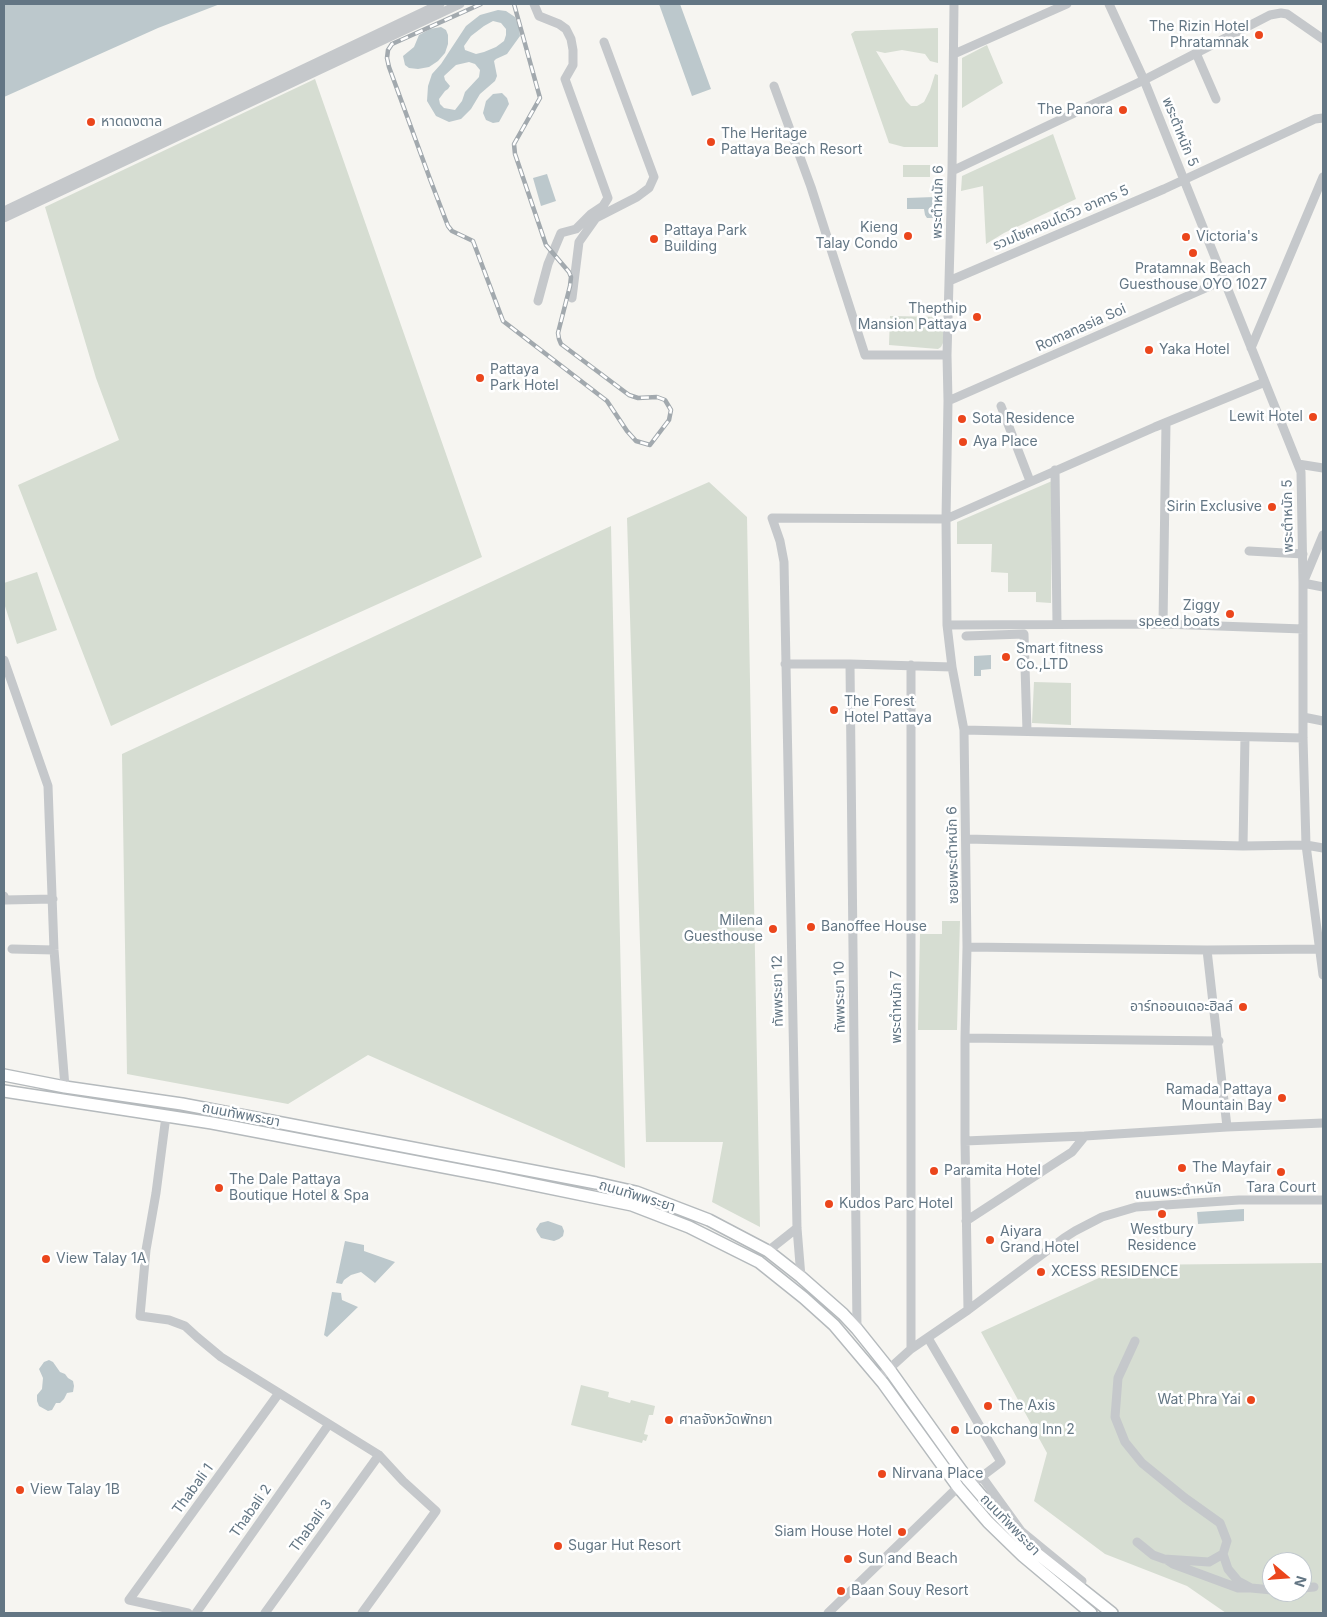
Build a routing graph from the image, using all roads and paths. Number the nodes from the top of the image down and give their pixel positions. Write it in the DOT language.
graph roads {
  1 [pos="440,4"];
  2 [pos="460,4"];
  3 [pos="534,4"];
  4 [pos="954,4"];
  5 [pos="1066,4"];
  6 [pos="1109,4"];
  7 [pos="1323,39"];
  8 [pos="604,42"];
  9 [pos="1196,52"];
  10 [pos="954,54"];
  11 [pos="1144,80"];
  12 [pos="774,86"];
  13 [pos="1216,99"];
  14 [pos="1323,118"];
  15 [pos="952,171"];
  16 [pos="1323,177"];
  17 [pos="1184,180"];
  18 [pos="4,211"];
  19 [pos="4,218"];
  20 [pos="1224,280"];
  21 [pos="949,281"];
  22 [pos="572,298"];
  23 [pos="538,301"];
  24 [pos="1252,348"];
  25 [pos="947,355"];
  26 [pos="1265,382"];
  27 [pos="948,401"];
  28 [pos="1001,406"];
  29 [pos="1166,422"];
  30 [pos="1298,464"];
  31 [pos="1323,468"];
  32 [pos="1055,470"];
  33 [pos="1030,481"];
  34 [pos="946,519"];
  35 [pos="1323,535"];
  36 [pos="1249,551"];
  37 [pos="1303,554"];
  38 [pos="1303,582"];
  39 [pos="1323,587"];
  40 [pos="1057,624"];
  41 [pos="1163,624"];
  42 [pos="947,625"];
  43 [pos="1303,629"];
  44 [pos="966,636"];
  45 [pos="4,660"];
  46 [pos="785,664"];
  47 [pos="850,664"];
  48 [pos="911,665"];
  49 [pos="952,667"];
  50 [pos="7,677"];
  51 [pos="1303,717"];
  52 [pos="1323,721"];
  53 [pos="964,730"];
  54 [pos="1027,731"];
  55 [pos="1245,737"];
  56 [pos="1303,738"];
  57 [pos="966,839"];
  58 [pos="1306,845"];
  59 [pos="1243,846"];
  60 [pos="1323,848"];
  61 [pos="4,896"];
  62 [pos="53,899"];
  63 [pos="967,947"];
  64 [pos="12,949"];
  65 [pos="1322,949"];
  66 [pos="54,950"];
  67 [pos="1207,950"];
  68 [pos="1323,975"];
  69 [pos="965,1038"];
  70 [pos="1218,1041"];
  71 [pos="4,1075"];
  72 [pos="65,1087"];
  73 [pos="4,1091"];
  74 [pos="166,1116"];
  75 [pos="1323,1123"];
  76 [pos="1228,1127"];
  77 [pos="1085,1136"];
  78 [pos="965,1141"];
  79 [pos="498,1164"];
  80 [pos="496,1177"];
  81 [pos="1323,1200"];
  82 [pos="694,1214"];
  83 [pos="709,1220"];
  84 [pos="966,1221"];
  85 [pos="689,1227"];
  86 [pos="796,1228"];
  87 [pos="702,1234"];
  88 [pos="768,1251"];
  89 [pos="801,1277"];
  90 [pos="968,1310"];
  91 [pos="843,1314"];
  92 [pos="834,1325"];
  93 [pos="857,1329"];
  94 [pos="928,1338"];
  95 [pos="1135,1341"];
  96 [pos="911,1349"];
  97 [pos="889,1369"];
  98 [pos="879,1378"];
  99 [pos="279,1393"];
  100 [pos="329,1424"];
  101 [pos="379,1456"];
  102 [pos="982,1477"];
  103 [pos="972,1484"];
  104 [pos="958,1487"];
  105 [pos="1137,1542"];
  106 [pos="1223,1554"];
  107 [pos="1164,1559"];
  108 [pos="1077,1586"];
  109 [pos="1251,1588"];
  110 [pos="1262,1589"];
  111 [pos="188,1613"];
  112 [pos="196,1613"];
  113 [pos="265,1613"];
  114 [pos="362,1613"];
  115 [pos="828,1613"];
  116 [pos="1091,1613"];
  117 [pos="1112,1613"];
  1 -- 18 [label="street"];
  2 -- 19 [label="street"];
  3 -- 23 [label="street"];
  4 -- 10 [label="street, พระตำหนัก 6"];
  5 -- 10 [label="street"];
  6 -- 11 [label="street, พระตำหนัก 5"];
  7 -- 9 [label="street"];
  8 -- 22 [label="street"];
  9 -- 11 [label="street"];
  9 -- 13 [label="street"];
  10 -- 15 [label="street, พระตำหนัก 6"];
  11 -- 15 [label="street"];
  11 -- 17 [label="street, พระตำหนัก 5"];
  12 -- 25 [label="street"];
  14 -- 17 [label="street, รวมโชคคอนโดวิว อาคาร 5"];
  15 -- 21 [label="street, พระตำหนัก 6"];
  16 -- 24 [label="street"];
  17 -- 20 [label="street, พระตำหนัก 5"];
  17 -- 21 [label="street, รวมโชคคอนโดวิว อาคาร 5"];
  20 -- 24 [label="street, พระตำหนัก 5"];
  20 -- 27 [label="street, Romanasia Soi"];
  21 -- 25 [label="street, พระตำหนัก 6"];
  24 -- 26 [label="street, พระตำหนัก 5"];
  25 -- 27 [label="street, พระตำหนัก 6"];
  26 -- 29 [label="street"];
  26 -- 30 [label="street, พระตำหนัก 5"];
  27 -- 34 [label="street, ซอยพระตำหนัก 6"];
  28 -- 33 [label="street"];
  29 -- 32 [label="street"];
  29 -- 41 [label="street"];
  30 -- 31 [label="street"];
  30 -- 37 [label="street, พระตำหนัก 5"];
  32 -- 33 [label="street"];
  32 -- 40 [label="street"];
  33 -- 34 [label="street"];
  34 -- 42 [label="street, ซอยพระตำหนัก 6"];
  34 -- 46 [label="street, ทัพพระยา 12"];
  35 -- 38 [label="street"];
  36 -- 37 [label="street"];
  37 -- 38 [label="street, พระตำหนัก 5"];
  38 -- 39 [label="street"];
  38 -- 43 [label="street, พระตำหนัก 5"];
  40 -- 41 [label="street"];
  40 -- 42 [label="street"];
  41 -- 43 [label="street"];
  42 -- 49 [label="street, ซอยพระตำหนัก 6"];
  43 -- 51 [label="street, พระตำหนัก 5"];
  44 -- 54 [label="street"];
  45 -- 50 [label="street"];
  46 -- 47 [label="street"];
  46 -- 86 [label="street, ทัพพระยา 12"];
  47 -- 48 [label="street"];
  47 -- 93 [label="street, ทัพพระยา 10"];
  48 -- 49 [label="street"];
  48 -- 96 [label="street, พระตำหนัก 7"];
  49 -- 53 [label="street, ซอยพระตำหนัก 6"];
  50 -- 62 [label="street"];
  51 -- 52 [label="street"];
  51 -- 56 [label="street, พระตำหนัก 5"];
  53 -- 54 [label="street"];
  53 -- 57 [label="street, ซอยพระตำหนัก 6"];
  54 -- 55 [label="street"];
  55 -- 56 [label="street"];
  55 -- 59 [label="street"];
  56 -- 58 [label="street, พระตำหนัก 5"];
  57 -- 59 [label="street"];
  57 -- 63 [label="street, ซอยพระตำหนัก 6"];
  58 -- 59 [label="street"];
  58 -- 60 [label="street"];
  58 -- 65 [label="street, พระตำหนัก 5"];
  61 -- 62 [label="street"];
  62 -- 66 [label="street"];
  63 -- 67 [label="street"];
  63 -- 69 [label="street, ซอยพระตำหนัก 6"];
  64 -- 66 [label="street"];
  65 -- 67 [label="street"];
  65 -- 68 [label="street, พระตำหนัก 5"];
  66 -- 72 [label="street"];
  67 -- 70 [label="street"];
  69 -- 70 [label="street"];
  69 -- 78 [label="street, ซอยพระตำหนัก 6"];
  70 -- 76 [label="street"];
  71 -- 72 [label="main road, ถนนทัพพระยา"];
  72 -- 79 [label="main road, ถนนทัพพระยา"];
  73 -- 74 [label="main road, ถนนทัพพระยา"];
  74 -- 80 [label="main road, ถนนทัพพระยา"];
  74 -- 99 [label="street"];
  75 -- 76 [label="street"];
  76 -- 77 [label="street"];
  77 -- 78 [label="street"];
  77 -- 84 [label="street"];
  78 -- 84 [label="street, ซอยพระตำหนัก 6"];
  79 -- 80 [label="street"];
  79 -- 82 [label="main road, ถนนทัพพระยา"];
  80 -- 85 [label="main road, ถนนทัพพระยา"];
  81 -- 90 [label="street, ถนนพระตำหนัก"];
  82 -- 83 [label="main road, ถนนทัพพระยา"];
  82 -- 85 [label="street"];
  83 -- 87 [label="street"];
  83 -- 88 [label="main road, ถนนทัพพระยา"];
  84 -- 90 [label="street, ซอยพระตำหนัก 6"];
  85 -- 87 [label="main road, ถนนทัพพระยา"];
  86 -- 88 [label="street"];
  86 -- 89 [label="street, ทัพพระยา 12"];
  87 -- 92 [label="main road, ถนนทัพพระยา"];
  88 -- 89 [label="main road, ถนนทัพพระยา"];
  89 -- 91 [label="main road, ถนนทัพพระยา"];
  90 -- 94 [label="street, ถนนพระตำหนัก"];
  91 -- 92 [label="street"];
  91 -- 93 [label="main road, ถนนทัพพระยา"];
  92 -- 98 [label="main road, ถนนทัพพระยา"];
  93 -- 97 [label="main road, ถนนทัพพระยา"];
  94 -- 96 [label="street, ถนนพระตำหนัก"];
  94 -- 102 [label="street"];
  95 -- 106 [label="street"];
  96 -- 97 [label="street, ถนนพระตำหนัก"];
  97 -- 98 [label="street, ถนนพระตำหนัก"];
  97 -- 103 [label="main road, ถนนทัพพระยา"];
  98 -- 104 [label="main road, ถนนทัพพระยา"];
  99 -- 100 [label="street"];
  99 -- 111 [label="street, Thabali 1"];
  100 -- 101 [label="street"];
  100 -- 112 [label="street, Thabali 2"];
  101 -- 113 [label="street, Thabali 3"];
  101 -- 114 [label="street"];
  102 -- 103 [label="street"];
  102 -- 108 [label="street"];
  103 -- 108 [label="main road, ถนนทัพพระยา"];
  104 -- 115 [label="street"];
  104 -- 116 [label="main road, ถนนทัพพระยา"];
  105 -- 107 [label="street"];
  106 -- 107 [label="street"];
  106 -- 109 [label="street"];
  107 -- 109 [label="street"];
  108 -- 117 [label="main road, ถนนทัพพระยา"];
  109 -- 110 [label="street"];
}
